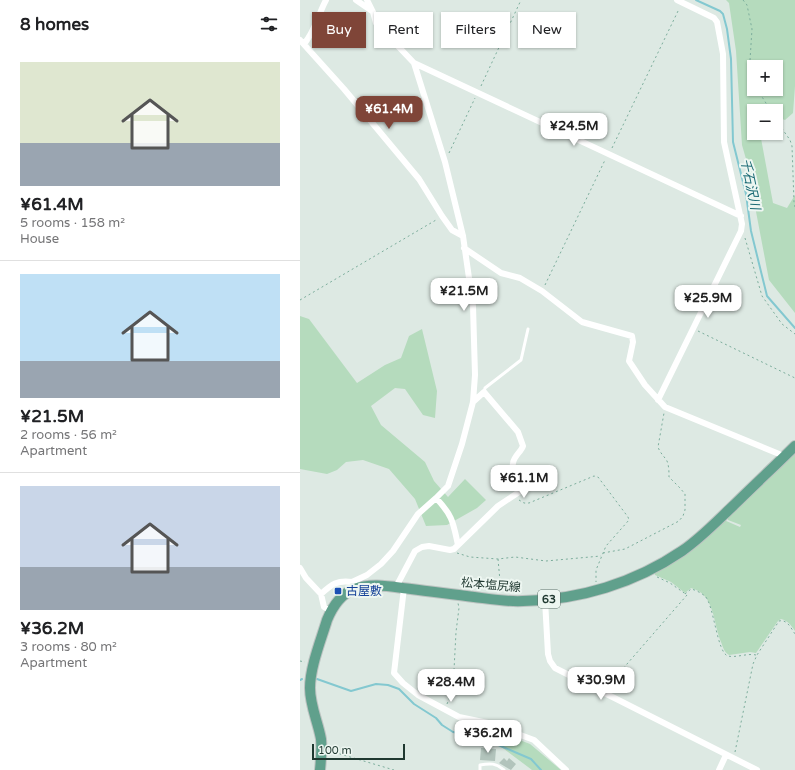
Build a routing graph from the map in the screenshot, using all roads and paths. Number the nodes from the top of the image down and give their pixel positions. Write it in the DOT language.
graph roads {
  1 [pos="326,0"];
  2 [pos="356,0"];
  3 [pos="367,0"];
  4 [pos="521,0"];
  5 [pos="744,0"];
  6 [pos="680,1"];
  7 [pos="373,12"];
  8 [pos="302,42"];
  9 [pos="750,60"];
  10 [pos="414,63"];
  11 [pos="478,92"];
  12 [pos="783,130"];
  13 [pos="608,154"];
  14 [pos="444,162"];
  15 [pos="795,207"];
  16 [pos="442,216"];
  17 [pos="741,216"];
  18 [pos="741,231"];
  19 [pos="463,236"];
  20 [pos="464,248"];
  21 [pos="542,291"];
  22 [pos="300,300"];
  23 [pos="693,328"];
  24 [pos="528,329"];
  25 [pos="795,334"];
  26 [pos="795,378"];
  27 [pos="484,392"];
  28 [pos="658,400"];
  29 [pos="473,402"];
  30 [pos="665,407"];
  31 [pos="795,446"];
  32 [pos="784,456"];
  33 [pos="514,495"];
  34 [pos="436,498"];
  35 [pos="456,547"];
  36 [pos="602,554"];
  37 [pos="602,556"];
  38 [pos="498,559"];
  39 [pos="300,568"];
  40 [pos="648,571"];
  41 [pos="353,586"];
  42 [pos="400,588"];
  43 [pos="597,590"];
  44 [pos="321,594"];
  45 [pos="685,594"];
  46 [pos="456,595"];
  47 [pos="502,600"];
  48 [pos="545,600"];
  49 [pos="330,611"];
  50 [pos="795,634"];
  51 [pos="756,655"];
  52 [pos="603,692"];
  53 [pos="445,710"];
  54 [pos="322,748"];
  55 [pos="726,755"];
  56 [pos="733,758"];
  57 [pos="320,770"];
  58 [pos="394,770"];
  59 [pos="480,770"];
  60 [pos="504,770"];
  61 [pos="566,770"];
  62 [pos="719,770"];
  63 [pos="757,770"];
  1 -- 8 [label="street"];
  2 -- 7 [label="street"];
  3 -- 7 [label="street"];
  4 -- 11 [label="path"];
  5 -- 9 [label="path"];
  6 -- 13 [label="path"];
  6 -- 17 [label="street"];
  7 -- 10 [label="street"];
  8 -- 16 [label="street"];
  10 -- 11 [label="street"];
  10 -- 14 [label="street"];
  11 -- 13 [label="street"];
  11 -- 14 [label="path"];
  12 -- 15 [label="path"];
  13 -- 17 [label="street"];
  13 -- 21 [label="path"];
  14 -- 19 [label="street"];
  16 -- 19 [label="street"];
  16 -- 22 [label="path"];
  17 -- 18 [label="street"];
  18 -- 23 [label="street"];
  18 -- 25 [label="path"];
  19 -- 20 [label="street"];
  20 -- 21 [label="street"];
  20 -- 29 [label="street"];
  21 -- 28 [label="street"];
  23 -- 26 [label="path"];
  23 -- 28 [label="street"];
  24 -- 27 [label="lane"];
  27 -- 29 [label="street"];
  27 -- 33 [label="street"];
  28 -- 30 [label="street"];
  29 -- 34 [label="street"];
  30 -- 32 [label="street"];
  30 -- 36 [label="path"];
  31 -- 32 [label="main road, 松本塩尻線 / 63"];
  32 -- 40 [label="main road, 松本塩尻線 / 63"];
  33 -- 35 [label="street"];
  33 -- 36 [label="path"];
  34 -- 35 [label="street"];
  34 -- 41 [label="street"];
  35 -- 38 [label="path"];
  35 -- 42 [label="street"];
  36 -- 37 [label="path"];
  37 -- 38 [label="path"];
  37 -- 43 [label="path"];
  38 -- 47 [label="path"];
  39 -- 44 [label="street"];
  40 -- 43 [label="main road, 松本塩尻線 / 63"];
  40 -- 45 [label="path"];
  41 -- 42 [label="main road, 松本塩尻線 / 63"];
  41 -- 44 [label="street"];
  41 -- 49 [label="main road, 松本塩尻線 / 63"];
  42 -- 46 [label="main road, 松本塩尻線 / 63"];
  42 -- 53 [label="street"];
  43 -- 48 [label="main road, 松本塩尻線 / 63"];
  44 -- 49 [label="street"];
  45 -- 51 [label="path"];
  45 -- 52 [label="path"];
  46 -- 47 [label="main road, 松本塩尻線 / 63"];
  46 -- 53 [label="path"];
  47 -- 48 [label="main road, 松本塩尻線 / 63"];
  48 -- 52 [label="street"];
  49 -- 54 [label="main road, 松本塩尻線 / 63"];
  50 -- 51 [label="path"];
  51 -- 56 [label="path"];
  52 -- 55 [label="street"];
  53 -- 61 [label="street"];
  54 -- 57 [label="main road, 松本塩尻線 / 63"];
  54 -- 58 [label="path"];
  55 -- 56 [label="street"];
  55 -- 62 [label="street"];
  56 -- 63 [label="street"];
  59 -- 60 [label="lane"];
}
